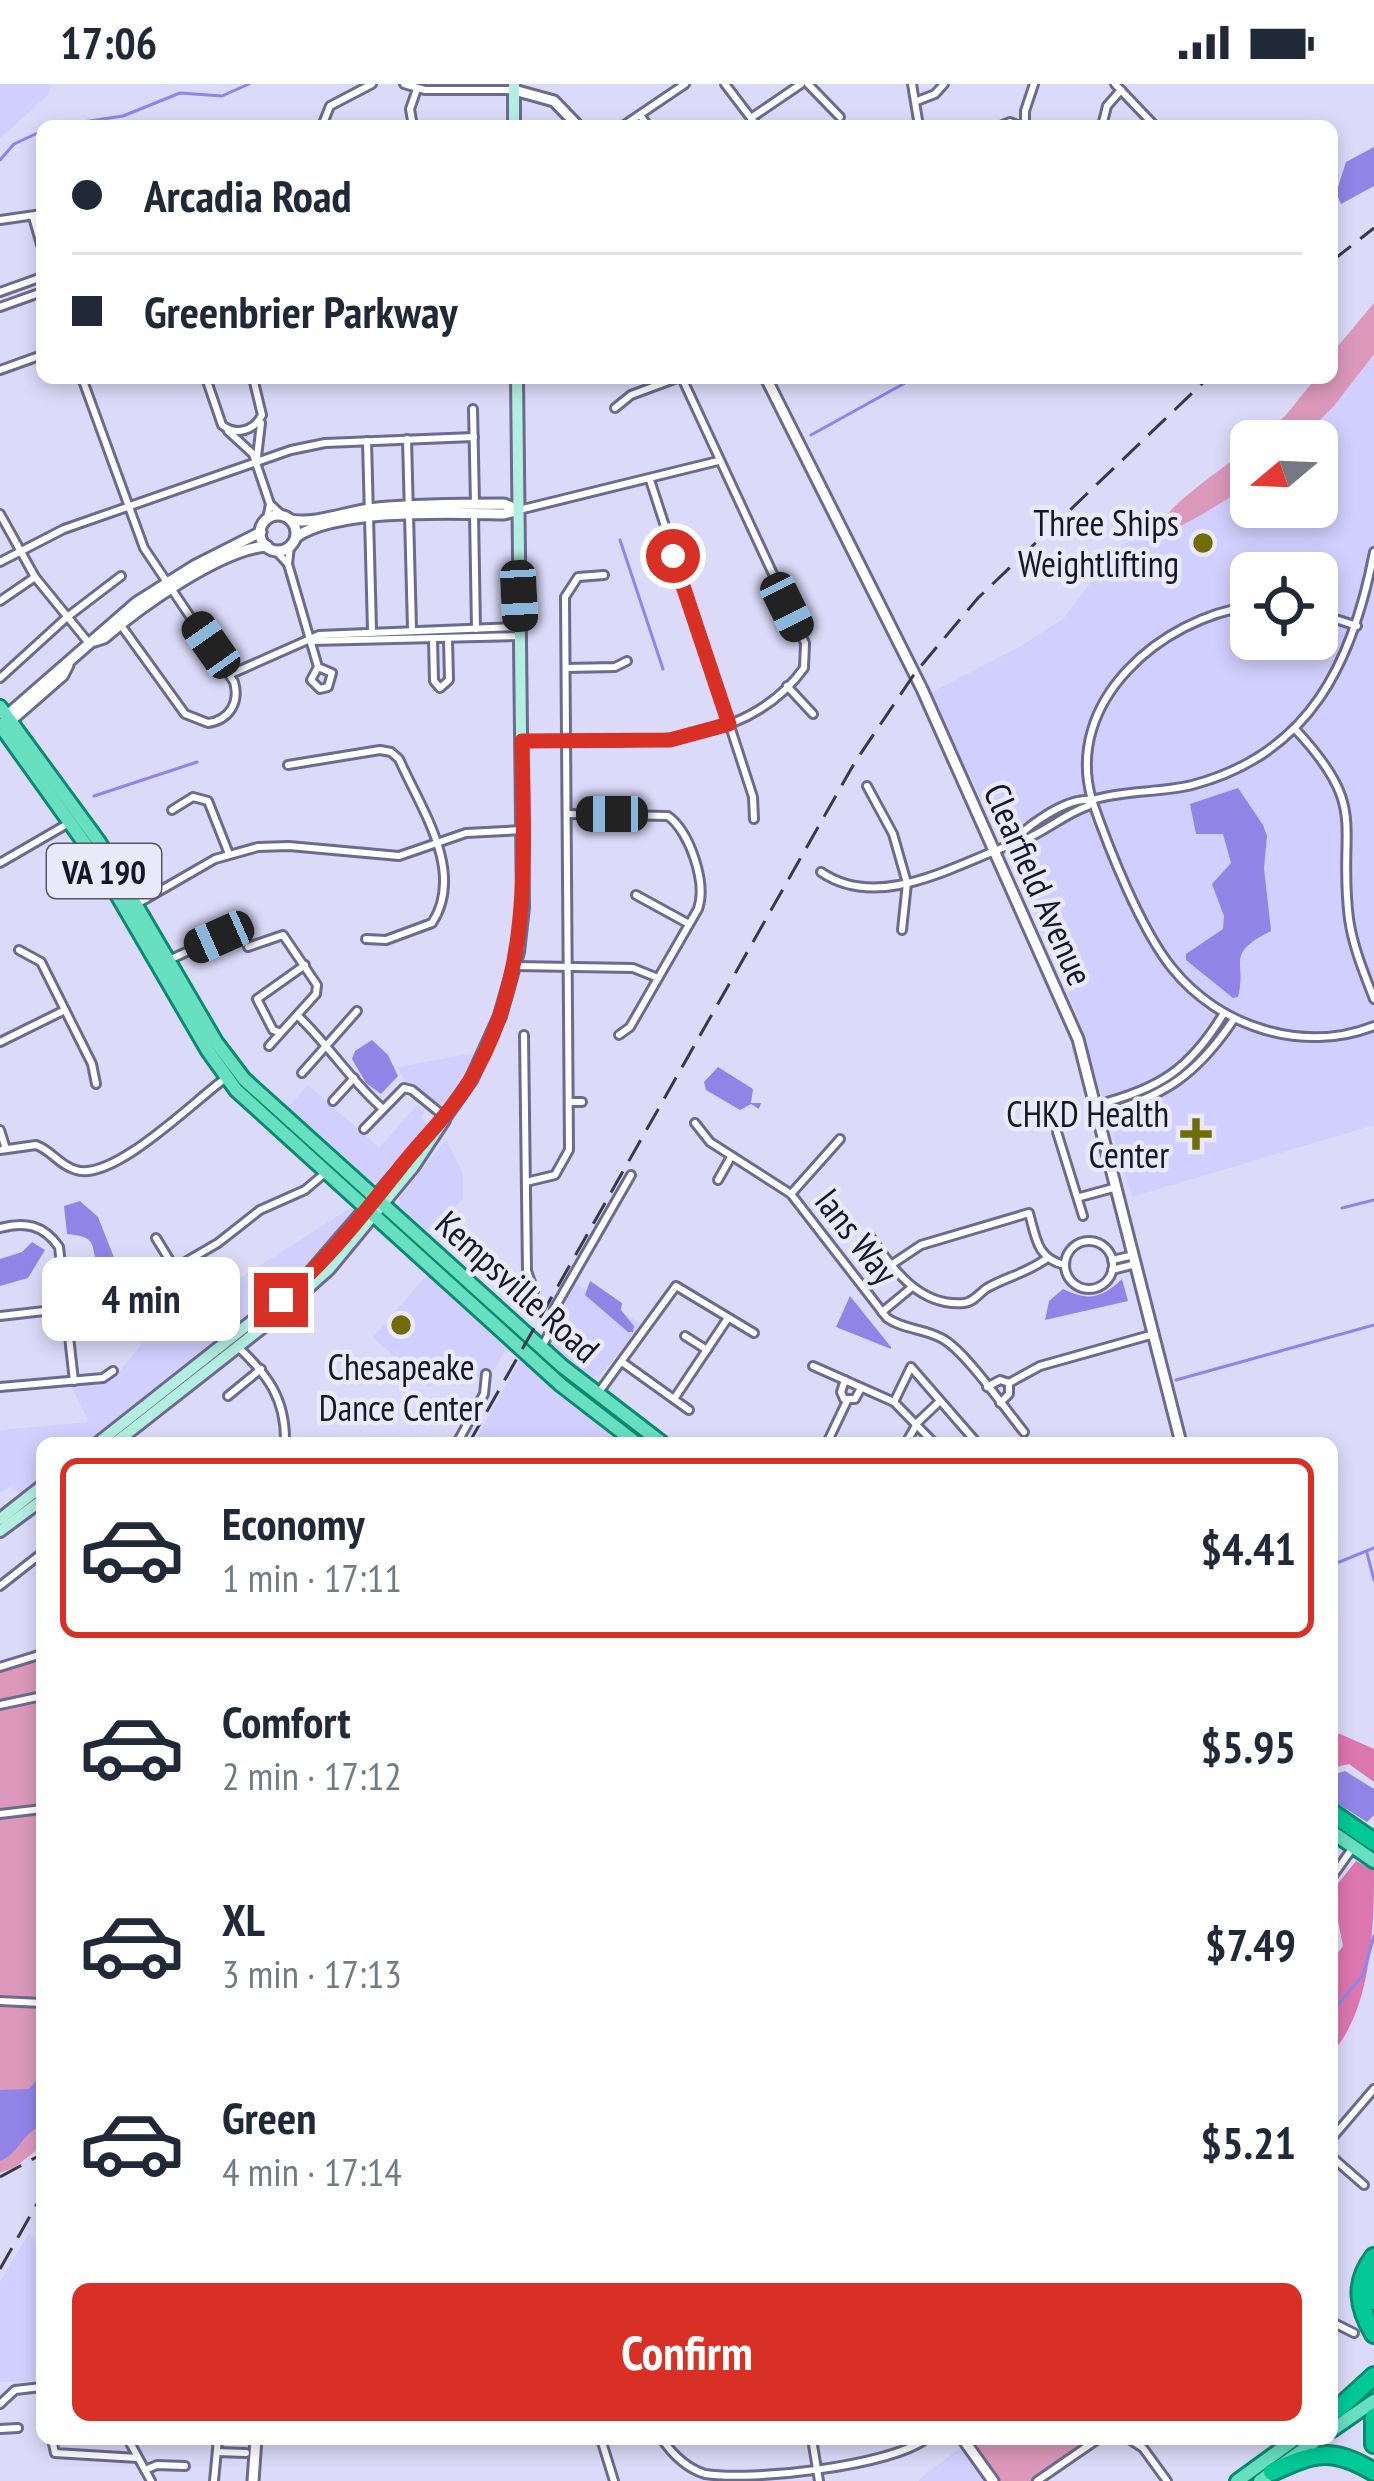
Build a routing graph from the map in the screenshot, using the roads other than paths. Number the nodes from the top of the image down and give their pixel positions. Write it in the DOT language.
graph roads {
  1 [pos="372,84"];
  2 [pos="404,84"];
  3 [pos="685,84"];
  4 [pos="725,84"];
  5 [pos="805,84"];
  6 [pos="912,84"];
  7 [pos="944,84"];
  8 [pos="1034,84"];
  9 [pos="457,87"];
  10 [pos="514,87"];
  11 [pos="1118,87"];
  12 [pos="417,88"];
  13 [pos="917,101"];
  14 [pos="1025,110"];
  15 [pos="640,115"];
  16 [pos="840,117"];
  17 [pos="751,118"];
  18 [pos="322,120"];
  19 [pos="412,120"];
  20 [pos="514,120"];
  21 [pos="572,120"];
  22 [pos="632,120"];
  23 [pos="644,120"];
  24 [pos="919,120"];
  25 [pos="1012,120"];
  26 [pos="1024,120"];
  27 [pos="1104,120"];
  28 [pos="1148,120"];
  29 [pos="36,215"];
  30 [pos="0,220"];
  31 [pos="36,279"];
  32 [pos="0,292"];
  33 [pos="36,294"];
  34 [pos="0,307"];
  35 [pos="36,357"];
  36 [pos="0,370"];
  37 [pos="84,384"];
  38 [pos="208,384"];
  39 [pos="255,384"];
  40 [pos="517,384"];
  41 [pos="663,384"];
  42 [pos="682,384"];
  43 [pos="769,384"];
  44 [pos="615,408"];
  45 [pos="473,409"];
  46 [pos="262,415"];
  47 [pos="226,429"];
  48 [pos="474,437"];
  49 [pos="406,439"];
  50 [pos="367,441"];
  51 [pos="256,460"];
  52 [pos="718,461"];
  53 [pos="650,480"];
  54 [pos="270,504"];
  55 [pos="126,507"];
  56 [pos="474,509"];
  57 [pos="408,510"];
  58 [pos="519,510"];
  59 [pos="369,513"];
  60 [pos="0,514"];
  61 [pos="286,518"];
  62 [pos="267,519"];
  63 [pos="261,532"];
  64 [pos="293,542"];
  65 [pos="271,548"];
  66 [pos="18,550"];
  67 [pos="1374,552"];
  68 [pos="0,562"];
  69 [pos="288,563"];
  70 [pos="604,575"];
  71 [pos="122,576"];
  72 [pos="35,577"];
  73 [pos="170,585"];
  74 [pos="0,601"];
  75 [pos="1230,611"];
  76 [pos="66,618"];
  77 [pos="1338,620"];
  78 [pos="120,625"];
  79 [pos="1357,626"];
  80 [pos="521,632"];
  81 [pos="448,633"];
  82 [pos="477,633"];
  83 [pos="412,634"];
  84 [pos="432,634"];
  85 [pos="372,636"];
  86 [pos="311,641"];
  87 [pos="93,643"];
  88 [pos="0,657"];
  89 [pos="627,661"];
  90 [pos="318,667"];
  91 [pos="11,668"];
  92 [pos="566,668"];
  93 [pos="230,674"];
  94 [pos="0,678"];
  95 [pos="787,686"];
  96 [pos="813,714"];
  97 [pos="3,720"];
  98 [pos="729,724"];
  99 [pos="1295,729"];
  100 [pos="522,741"];
  101 [pos="566,741"];
  102 [pos="289,764"];
  103 [pos="867,786"];
  104 [pos="1091,800"];
  105 [pos="172,810"];
  106 [pos="567,814"];
  107 [pos="754,819"];
  108 [pos="71,821"];
  109 [pos="523,830"];
  110 [pos="437,844"];
  111 [pos="995,850"];
  112 [pos="229,854"];
  113 [pos="0,863"];
  114 [pos="821,872"];
  115 [pos="907,883"];
  116 [pos="636,895"];
  117 [pos="132,906"];
  118 [pos="689,924"];
  119 [pos="902,930"];
  120 [pos="219,937"];
  121 [pos="366,939"];
  122 [pos="248,947"];
  123 [pos="19,950"];
  124 [pos="169,960"];
  125 [pos="305,965"];
  126 [pos="514,966"];
  127 [pos="568,968"];
  128 [pos="658,978"];
  129 [pos="1374,999"];
  130 [pos="65,1010"];
  131 [pos="357,1011"];
  132 [pos="1223,1012"];
  133 [pos="297,1015"];
  134 [pos="1234,1019"];
  135 [pos="1374,1026"];
  136 [pos="283,1031"];
  137 [pos="524,1035"];
  138 [pos="619,1035"];
  139 [pos="0,1042"];
  140 [pos="327,1045"];
  141 [pos="269,1046"];
  142 [pos="302,1073"];
  143 [pos="231,1074"];
  144 [pos="354,1078"];
  145 [pos="96,1084"];
  146 [pos="333,1101"];
  147 [pos="570,1102"];
  148 [pos="582,1102"];
  149 [pos="382,1108"];
  150 [pos="1097,1110"];
  151 [pos="445,1117"];
  152 [pos="694,1123"];
  153 [pos="364,1129"];
  154 [pos="0,1130"];
  155 [pos="1057,1132"];
  156 [pos="840,1139"];
  157 [pos="3,1149"];
  158 [pos="732,1156"];
  159 [pos="325,1173"];
  160 [pos="631,1174"];
  161 [pos="718,1180"];
  162 [pos="526,1181"];
  163 [pos="1117,1187"];
  164 [pos="791,1194"];
  165 [pos="1079,1197"];
  166 [pos="374,1208"];
  167 [pos="1083,1216"];
  168 [pos="0,1228"];
  169 [pos="869,1235"];
  170 [pos="156,1238"];
  171 [pos="1046,1258"];
  172 [pos="1135,1259"];
  173 [pos="891,1265"];
  174 [pos="1065,1265"];
  175 [pos="1112,1265"];
  176 [pos="175,1269"];
  177 [pos="911,1288"];
  178 [pos="534,1291"];
  179 [pos="68,1310"];
  180 [pos="882,1312"];
  181 [pos="0,1316"];
  182 [pos="728,1318"];
  183 [pos="754,1333"];
  184 [pos="1154,1334"];
  185 [pos="685,1336"];
  186 [pos="234,1342"];
  187 [pos="541,1348"];
  188 [pos="706,1350"];
  189 [pos="622,1362"];
  190 [pos="813,1366"];
  191 [pos="261,1369"];
  192 [pos="113,1371"];
  193 [pos="486,1374"];
  194 [pos="845,1380"];
  195 [pos="74,1381"];
  196 [pos="1009,1383"];
  197 [pos="0,1387"];
  198 [pos="986,1387"];
  199 [pos="862,1388"];
  200 [pos="597,1395"];
  201 [pos="228,1396"];
  202 [pos="674,1399"];
  203 [pos="847,1400"];
  204 [pos="894,1402"];
  205 [pos="939,1402"];
  206 [pos="1000,1403"];
  207 [pos="689,1410"];
  208 [pos="918,1422"];
  209 [pos="1024,1432"];
  210 [pos="106,1437"];
  211 [pos="122,1437"];
  212 [pos="284,1437"];
  213 [pos="460,1437"];
  214 [pos="628,1437"];
  215 [pos="654,1437"];
  216 [pos="830,1437"];
  217 [pos="909,1437"];
  218 [pos="929,1437"];
  219 [pos="971,1437"];
  220 [pos="1180,1437"];
  221 [pos="36,1491"];
  222 [pos="36,1504"];
  223 [pos="0,1519"];
  224 [pos="0,1531"];
  225 [pos="36,1558"];
  226 [pos="0,1586"];
  227 [pos="36,1656"];
  228 [pos="0,1667"];
  229 [pos="36,1697"];
  230 [pos="0,1705"];
  231 [pos="36,1810"];
  232 [pos="0,1814"];
  233 [pos="1338,1820"];
  234 [pos="1365,1844"];
  235 [pos="1374,1861"];
  236 [pos="1338,1871"];
  237 [pos="0,2001"];
  238 [pos="36,2003"];
  239 [pos="1374,2089"];
  240 [pos="1338,2131"];
  241 [pos="1338,2162"];
  242 [pos="1364,2185"];
  243 [pos="1374,2257"];
  244 [pos="1374,2277"];
  245 [pos="1374,2301"];
  246 [pos="1338,2325"];
  247 [pos="1354,2333"];
  248 [pos="1374,2334"];
  249 [pos="1374,2376"];
  250 [pos="1374,2385"];
  251 [pos="36,2388"];
  252 [pos="1374,2401"];
  253 [pos="0,2404"];
  254 [pos="1338,2408"];
  255 [pos="1338,2409"];
  256 [pos="1374,2417"];
  257 [pos="1338,2426"];
  258 [pos="18,2428"];
  259 [pos="0,2429"];
  260 [pos="1374,2444"];
  261 [pos="53,2445"];
  262 [pos="131,2445"];
  263 [pos="218,2445"];
  264 [pos="259,2445"];
  265 [pos="604,2445"];
  266 [pos="667,2445"];
  267 [pos="813,2445"];
  268 [pos="914,2445"];
  269 [pos="967,2445"];
  270 [pos="1089,2445"];
  271 [pos="1138,2445"];
  272 [pos="1283,2445"];
  273 [pos="1287,2445"];
  274 [pos="1310,2445"];
  275 [pos="217,2452"];
  276 [pos="246,2453"];
  277 [pos="139,2458"];
  278 [pos="185,2466"];
  279 [pos="145,2470"];
  280 [pos="1374,2471"];
  281 [pos="819,2477"];
  282 [pos="709,2478"];
  283 [pos="1263,2478"];
  284 [pos="151,2481"];
  285 [pos="214,2481"];
  286 [pos="256,2481"];
  287 [pos="614,2481"];
  288 [pos="993,2481"];
  289 [pos="1037,2481"];
  290 [pos="1167,2481"];
  291 [pos="1237,2481"];
  1 -- 18 [label="street"];
  2 -- 12 [label="street"];
  3 -- 15 [label="street"];
  4 -- 17 [label="street"];
  5 -- 16 [label="street"];
  5 -- 17 [label="street"];
  6 -- 13 [label="street"];
  7 -- 13 [label="street"];
  8 -- 14 [label="street"];
  9 -- 10 [label="street"];
  9 -- 12 [label="street"];
  10 -- 20 [label="main road"];
  10 -- 21 [label="street"];
  11 -- 27 [label="street"];
  11 -- 28 [label="street"];
  12 -- 19 [label="street"];
  13 -- 24 [label="street"];
  14 -- 25 [label="street"];
  14 -- 26 [label="street"];
  15 -- 22 [label="street"];
  15 -- 23 [label="street"];
  29 -- 30 [label="street"];
  31 -- 32 [label="street"];
  33 -- 34 [label="street"];
  35 -- 36 [label="street"];
  37 -- 55 [label="street"];
  38 -- 47 [label="street"];
  39 -- 46 [label="street"];
  40 -- 58 [label="main road"];
  41 -- 44 [label="street"];
  42 -- 52 [label="street"];
  43 -- 111 [label="street, Clearfield Avenue"];
  45 -- 48 [label="street"];
  46 -- 47 [label="street"];
  46 -- 51 [label="street"];
  47 -- 51 [label="street"];
  48 -- 49 [label="street"];
  48 -- 56 [label="street"];
  49 -- 50 [label="street"];
  49 -- 57 [label="street"];
  50 -- 51 [label="street"];
  50 -- 59 [label="street"];
  51 -- 54 [label="street"];
  51 -- 55 [label="street"];
  52 -- 53 [label="street"];
  52 -- 95 [label="street"];
  53 -- 58 [label="street"];
  53 -- 98 [label="street"];
  54 -- 61 [label="street"];
  54 -- 62 [label="street"];
  55 -- 66 [label="street"];
  55 -- 73 [label="street"];
  56 -- 57 [label="street"];
  56 -- 58 [label="street"];
  56 -- 82 [label="street"];
  57 -- 59 [label="street"];
  57 -- 83 [label="street"];
  58 -- 80 [label="main road"];
  59 -- 61 [label="street"];
  59 -- 64 [label="street"];
  59 -- 85 [label="street"];
  60 -- 66 [label="street"];
  61 -- 62 [label="street"];
  61 -- 64 [label="street"];
  62 -- 63 [label="street"];
  63 -- 65 [label="street"];
  63 -- 73 [label="street"];
  64 -- 65 [label="street"];
  64 -- 69 [label="street"];
  65 -- 69 [label="street"];
  65 -- 73 [label="street"];
  66 -- 68 [label="street"];
  66 -- 72 [label="street"];
  67 -- 79 [label="street"];
  69 -- 86 [label="street"];
  70 -- 92 [label="street"];
  71 -- 76 [label="street"];
  72 -- 74 [label="street"];
  72 -- 76 [label="street"];
  73 -- 78 [label="street"];
  73 -- 87 [label="street"];
  73 -- 93 [label="street"];
  75 -- 104 [label="street"];
  76 -- 87 [label="street"];
  76 -- 91 [label="street"];
  77 -- 79 [label="street"];
  78 -- 87 [label="street"];
  78 -- 93 [label="street"];
  79 -- 99 [label="street"];
  80 -- 82 [label="street"];
  80 -- 100 [label="main road"];
  81 -- 82 [label="street"];
  81 -- 82 [label="street"];
  81 -- 84 [label="street"];
  81 -- 84 [label="street"];
  83 -- 84 [label="street"];
  83 -- 85 [label="street"];
  85 -- 86 [label="street"];
  86 -- 90 [label="street"];
  86 -- 93 [label="street"];
  87 -- 97 [label="street"];
  88 -- 91 [label="street"];
  89 -- 92 [label="street"];
  91 -- 94 [label="street"];
  92 -- 101 [label="street"];
  95 -- 96 [label="street"];
  95 -- 98 [label="street"];
  97 -- 108 [label="main road, Kempsville Road / VA 190"];
  97 -- 117 [label="main road, Kempsville Road / VA 190"];
  98 -- 101 [label="street"];
  98 -- 107 [label="street"];
  99 -- 104 [label="street"];
  99 -- 129 [label="street"];
  100 -- 101 [label="street"];
  100 -- 109 [label="main road"];
  101 -- 106 [label="street"];
  102 -- 110 [label="street"];
  103 -- 115 [label="street"];
  104 -- 111 [label="street"];
  104 -- 132 [label="street"];
  105 -- 112 [label="street"];
  106 -- 118 [label="street"];
  106 -- 127 [label="street"];
  108 -- 113 [label="street"];
  108 -- 117 [label="main road, Kempsville Road / VA 190"];
  109 -- 110 [label="street"];
  109 -- 126 [label="main road"];
  110 -- 112 [label="street"];
  110 -- 121 [label="street"];
  111 -- 115 [label="street"];
  111 -- 150 [label="street, Clearfield Avenue"];
  112 -- 117 [label="street"];
  114 -- 115 [label="street"];
  115 -- 119 [label="street"];
  116 -- 118 [label="street"];
  117 -- 124 [label="main road, Kempsville Road / VA 190"];
  117 -- 143 [label="main road, Kempsville Road / VA 190"];
  118 -- 128 [label="street"];
  120 -- 124 [label="street"];
  122 -- 125 [label="street"];
  123 -- 130 [label="street"];
  124 -- 143 [label="main road, Kempsville Road / VA 190"];
  125 -- 133 [label="street"];
  125 -- 136 [label="street"];
  126 -- 127 [label="street"];
  126 -- 151 [label="main road"];
  127 -- 128 [label="street"];
  127 -- 147 [label="street"];
  128 -- 138 [label="street"];
  130 -- 139 [label="street"];
  130 -- 145 [label="street"];
  131 -- 140 [label="street"];
  132 -- 134 [label="street"];
  132 -- 150 [label="street"];
  133 -- 136 [label="street"];
  133 -- 140 [label="street"];
  134 -- 135 [label="street"];
  134 -- 150 [label="street"];
  136 -- 141 [label="street"];
  137 -- 162 [label="street"];
  140 -- 142 [label="street"];
  140 -- 144 [label="street"];
  143 -- 157 [label="street"];
  143 -- 159 [label="main road, Kempsville Road / VA 190"];
  143 -- 166 [label="main road, Kempsville Road / VA 190"];
  144 -- 146 [label="street"];
  144 -- 149 [label="street"];
  147 -- 148 [label="street"];
  147 -- 162 [label="street"];
  149 -- 151 [label="street"];
  149 -- 153 [label="street"];
  150 -- 163 [label="street, Clearfield Avenue"];
  151 -- 166 [label="main road"];
  152 -- 158 [label="street, Ians Way"];
  154 -- 157 [label="street"];
  155 -- 165 [label="street"];
  156 -- 164 [label="street"];
  158 -- 161 [label="street"];
  158 -- 164 [label="street, Ians Way"];
  159 -- 166 [label="main road, Kempsville Road / VA 190"];
  159 -- 176 [label="street"];
  160 -- 187 [label="street"];
  162 -- 178 [label="street"];
  163 -- 165 [label="street"];
  163 -- 172 [label="street, Clearfield Avenue"];
  164 -- 180 [label="street, Ians Way"];
  165 -- 167 [label="street"];
  166 -- 186 [label="main road"];
  166 -- 187 [label="main road, Kempsville Road / VA 190"];
  166 -- 214 [label="main road, Kempsville Road / VA 190"];
  168 -- 179 [label="street"];
  169 -- 173 [label="street"];
  170 -- 176 [label="street"];
  171 -- 173 [label="street"];
  171 -- 174 [label="street"];
  171 -- 177 [label="street"];
  172 -- 175 [label="street"];
  172 -- 184 [label="street, Clearfield Avenue"];
  173 -- 177 [label="street"];
  174 -- 175 [label="street"];
  174 -- 175 [label="street"];
  176 -- 179 [label="street"];
  177 -- 180 [label="street"];
  179 -- 181 [label="street"];
  179 -- 195 [label="street"];
  180 -- 198 [label="street, Ians Way"];
  182 -- 183 [label="street"];
  182 -- 188 [label="street"];
  182 -- 189 [label="street"];
  184 -- 196 [label="street"];
  184 -- 220 [label="street, Clearfield Avenue"];
  185 -- 188 [label="street"];
  186 -- 191 [label="street"];
  186 -- 210 [label="main road"];
  186 -- 211 [label="main road"];
  187 -- 200 [label="main road, Kempsville Road / VA 190"];
  188 -- 202 [label="street"];
  189 -- 200 [label="street"];
  189 -- 202 [label="street"];
  190 -- 194 [label="street"];
  191 -- 201 [label="street"];
  191 -- 212 [label="street"];
  192 -- 195 [label="street"];
  193 -- 213 [label="street"];
  194 -- 199 [label="street"];
  194 -- 203 [label="street"];
  195 -- 197 [label="street"];
  196 -- 198 [label="street"];
  196 -- 206 [label="street"];
  198 -- 206 [label="street, Ians Way"];
  199 -- 203 [label="street"];
  199 -- 204 [label="street"];
  200 -- 215 [label="main road, Kempsville Road / VA 190"];
  202 -- 207 [label="street"];
  203 -- 216 [label="street"];
  204 -- 205 [label="street"];
  204 -- 208 [label="street"];
  205 -- 208 [label="street"];
  205 -- 219 [label="street"];
  206 -- 209 [label="street, Ians Way"];
  208 -- 217 [label="street"];
  208 -- 218 [label="street"];
  221 -- 223 [label="main road"];
  222 -- 224 [label="main road"];
  225 -- 226 [label="street"];
  227 -- 228 [label="street"];
  229 -- 230 [label="street"];
  231 -- 232 [label="street"];
  233 -- 234 [label="highway"];
  234 -- 235 [label="main road"];
  234 -- 236 [label="street"];
  237 -- 238 [label="street"];
  239 -- 240 [label="street"];
  241 -- 242 [label="street"];
  243 -- 248 [label="highway"];
  244 -- 245 [label="highway"];
  246 -- 247 [label="street"];
  249 -- 254 [label="highway"];
  250 -- 255 [label="main road"];
  251 -- 253 [label="street"];
  252 -- 257 [label="main road"];
  256 -- 260 [label="highway"];
  258 -- 259 [label="street"];
  261 -- 277 [label="street"];
  262 -- 277 [label="street"];
  263 -- 275 [label="street"];
  264 -- 286 [label="street"];
  265 -- 287 [label="street"];
  266 -- 282 [label="street"];
  267 -- 281 [label="street"];
  268 -- 281 [label="street"];
  269 -- 288 [label="street"];
  270 -- 289 [label="street"];
  271 -- 290 [label="street"];
  272 -- 291 [label="main road"];
  273 -- 283 [label="main road"];
  274 -- 283 [label="main road"];
  275 -- 276 [label="street"];
  275 -- 285 [label="street"];
  277 -- 279 [label="street"];
  278 -- 279 [label="street"];
  279 -- 284 [label="street"];
  280 -- 283 [label="highway"];
  281 -- 282 [label="street"];
}
